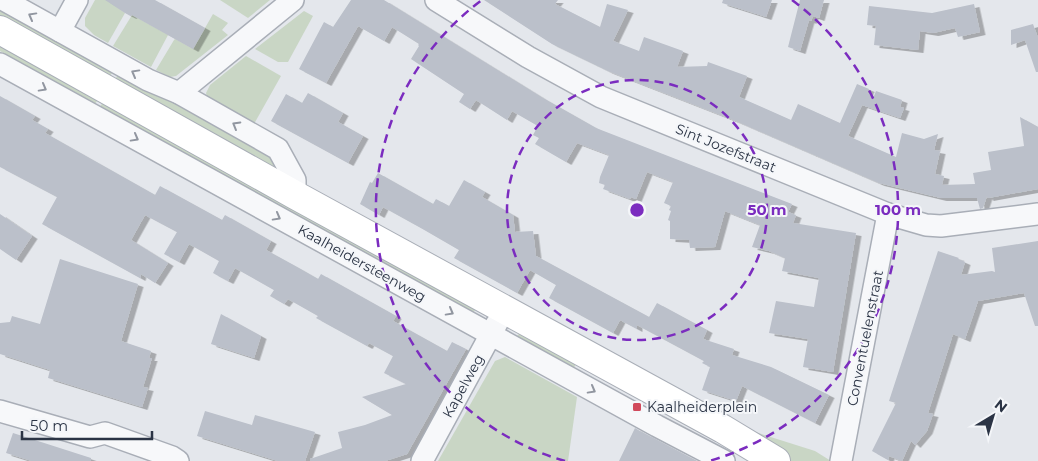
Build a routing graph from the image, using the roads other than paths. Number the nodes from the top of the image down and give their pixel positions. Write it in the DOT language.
graph roads {
  1 [pos="4,0"];
  2 [pos="77,0"];
  3 [pos="293,0"];
  4 [pos="436,0"];
  5 [pos="0,30"];
  6 [pos="60,31"];
  7 [pos="0,64"];
  8 [pos="180,93"];
  9 [pos="295,195"];
  10 [pos="888,214"];
  11 [pos="1038,214"];
  12 [pos="504,310"];
  13 [pos="491,334"];
  14 [pos="0,411"];
  15 [pos="173,460"];
  16 [pos="422,461"];
  17 [pos="724,461"];
  18 [pos="776,461"];
  19 [pos="840,461"];
  6 -- 1 [label="street, one-way"];
  2 -- 6 [label="street"];
  3 -- 8 [label="street"];
  4 -- 10 [label="street, Sint Jozefstraat"];
  5 -- 9 [label="street, Kaalheidersteenweg"];
  8 -- 6 [label="street, one-way"];
  7 -- 13 [label="street, Kaalheidersteenweg, one-way"];
  9 -- 8 [label="street, one-way"];
  9 -- 12 [label="street, Kaalheidersteenweg"];
  10 -- 11 [label="street, Sint Jozefstraat"];
  10 -- 19 [label="street, Conventuelenstraat"];
  12 -- 13 [label="street, Kapelweg"];
  12 -- 18 [label="street, Kaalheidersteenweg"];
  13 -- 16 [label="street, Kapelweg"];
  13 -- 17 [label="street, Kaalheidersteenweg, one-way"];
  14 -- 15 [label="street"];
}
